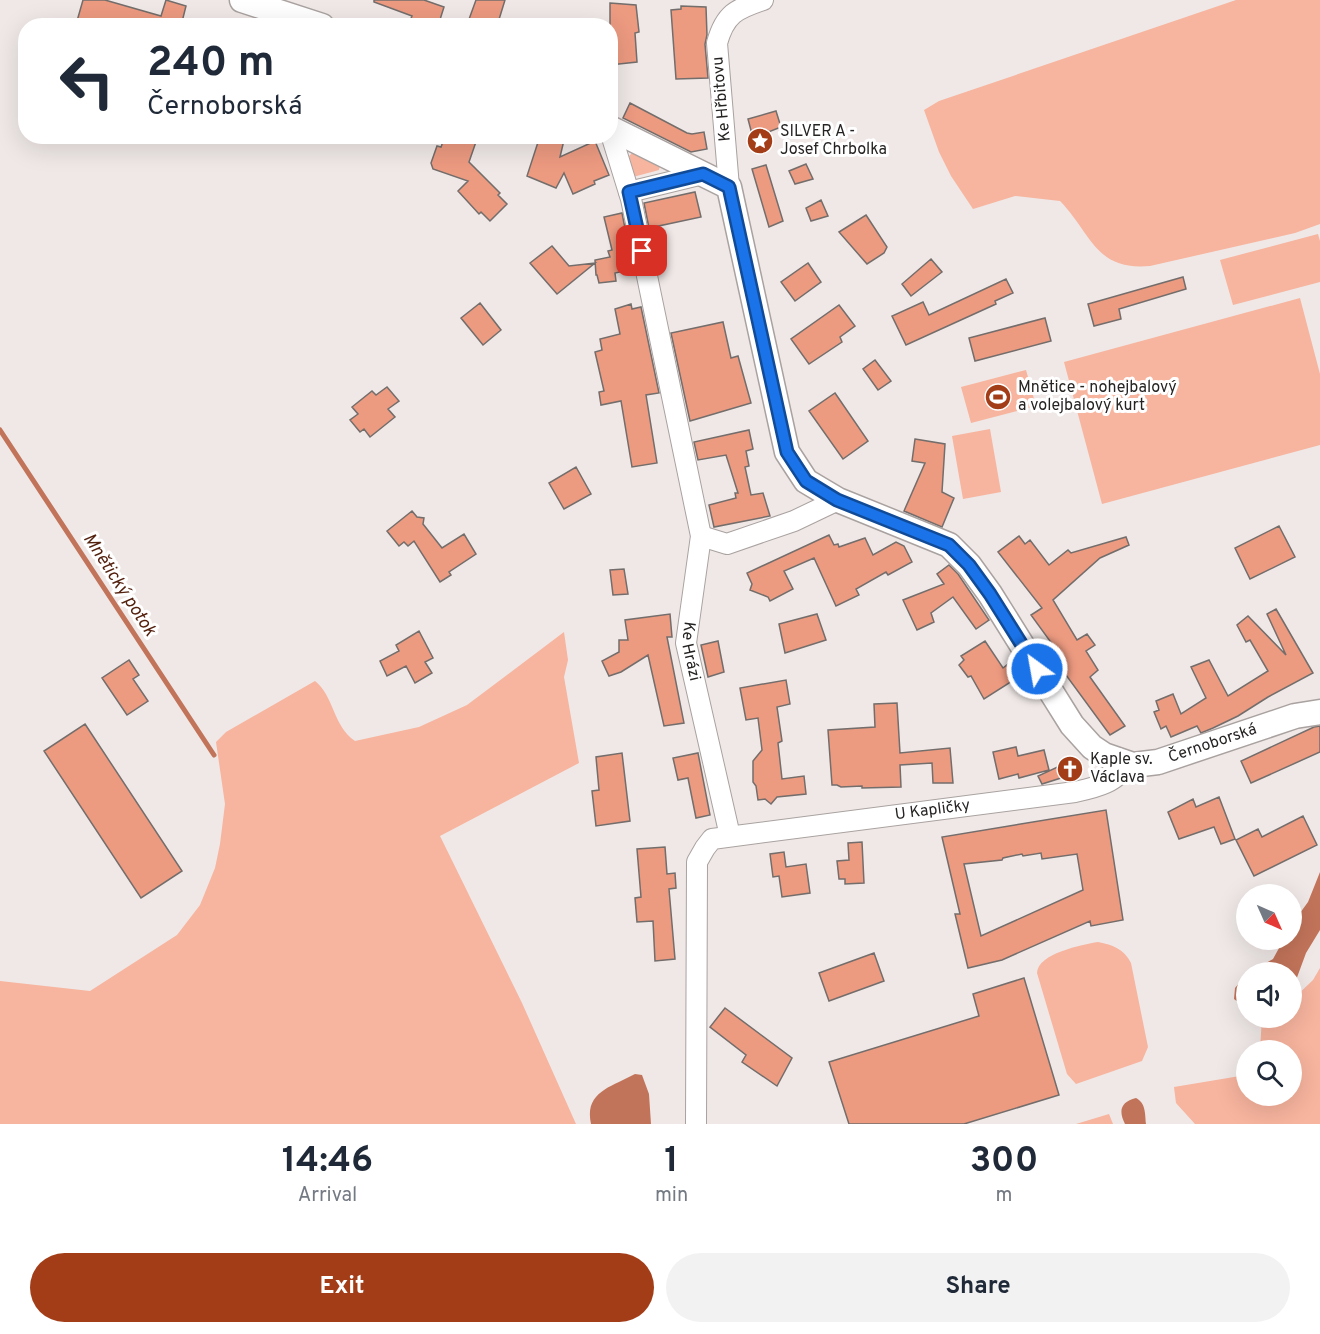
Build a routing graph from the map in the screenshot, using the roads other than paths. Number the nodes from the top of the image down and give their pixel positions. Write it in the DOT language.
graph roads {
  1 [pos="242,0"];
  2 [pos="763,0"];
  3 [pos="297,18"];
  4 [pos="618,133"];
  5 [pos="615,144"];
  6 [pos="703,174"];
  7 [pos="729,187"];
  8 [pos="629,192"];
  9 [pos="837,500"];
  10 [pos="701,536"];
  11 [pos="1320,712"];
  12 [pos="1126,764"];
  13 [pos="730,836"];
  14 [pos="696,1124"];
  1 -- 3 [label="street"];
  2 -- 7 [label="street, Ke Hřbitovu"];
  4 -- 6 [label="street"];
  5 -- 8 [label="street, Ke Hrázi"];
  6 -- 7 [label="street"];
  6 -- 8 [label="street"];
  7 -- 9 [label="street, Černoborská"];
  8 -- 10 [label="street, Ke Hrázi"];
  9 -- 10 [label="street"];
  9 -- 12 [label="street, Černoborská"];
  10 -- 13 [label="street, Ke Hrázi"];
  11 -- 12 [label="street, Černoborská"];
  12 -- 13 [label="street, U Kapličky"];
  13 -- 14 [label="street"];
}
